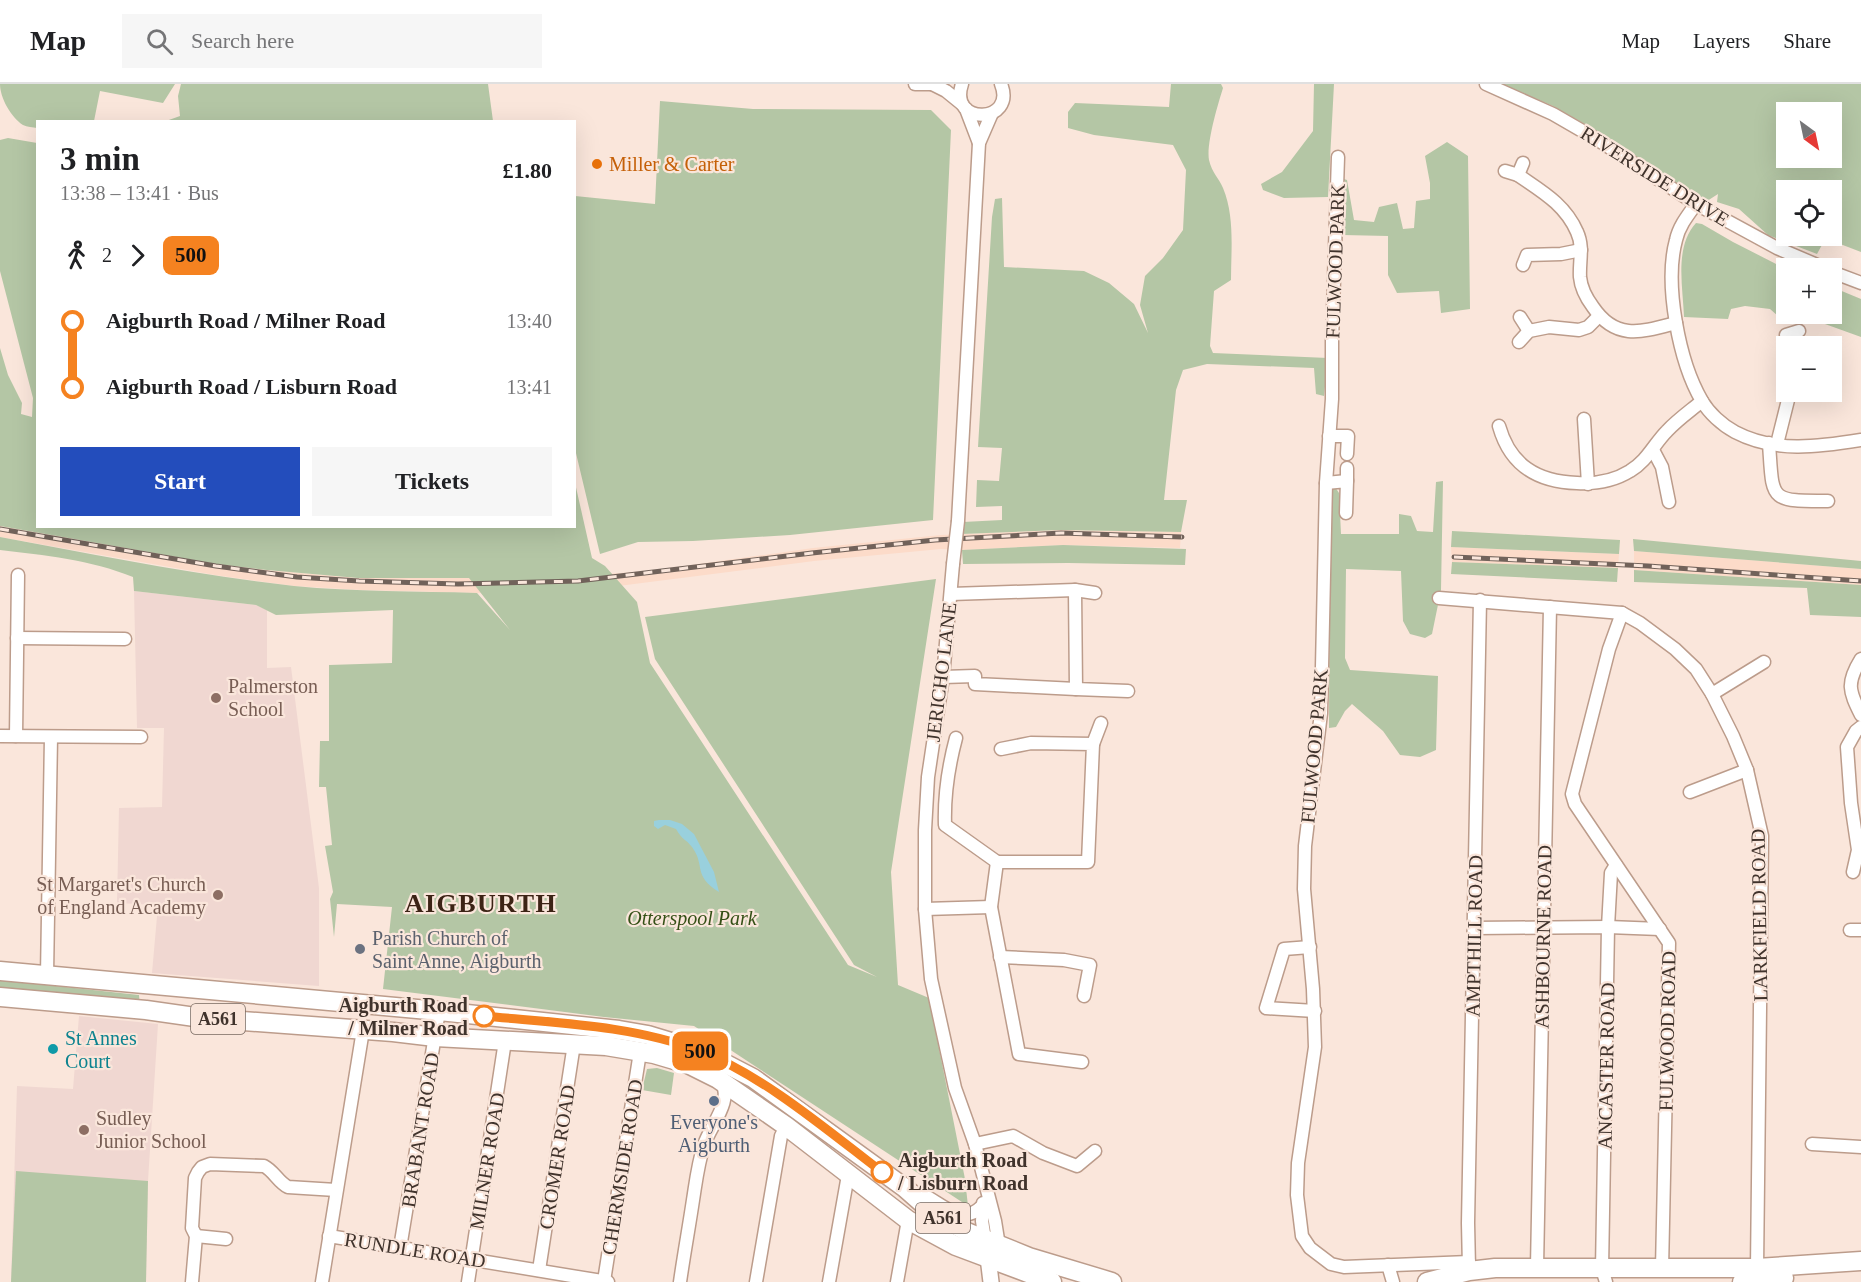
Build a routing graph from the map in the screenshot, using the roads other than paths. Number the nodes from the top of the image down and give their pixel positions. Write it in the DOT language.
graph roads {
  1 [pos="915,84"];
  2 [pos="933,84"];
  3 [pos="962,84"];
  4 [pos="1002,84"];
  5 [pos="1486,84"];
  6 [pos="964,106"];
  7 [pos="992,113"];
  8 [pos="979,143"];
  9 [pos="1338,157"];
  10 [pos="1515,170"];
  11 [pos="1696,204"];
  12 [pos="1581,250"];
  13 [pos="1523,256"];
  14 [pos="1801,258"];
  15 [pos="1842,276"];
  16 [pos="1861,283"];
  17 [pos="1599,316"];
  18 [pos="1520,317"];
  19 [pos="1676,323"];
  20 [pos="1528,331"];
  21 [pos="1799,331"];
  22 [pos="1785,336"];
  23 [pos="1519,342"];
  24 [pos="1702,402"];
  25 [pos="1787,402"];
  26 [pos="1584,416"];
  27 [pos="1498,423"];
  28 [pos="1329,436"];
  29 [pos="1861,440"];
  30 [pos="1773,444"];
  31 [pos="1653,450"];
  32 [pos="1347,454"];
  33 [pos="1347,468"];
  34 [pos="1347,481"];
  35 [pos="1326,483"];
  36 [pos="1588,484"];
  37 [pos="1831,501"];
  38 [pos="1669,502"];
  39 [pos="1346,513"];
  40 [pos="18,575"];
  41 [pos="1075,590"];
  42 [pos="1095,593"];
  43 [pos="951,594"];
  44 [pos="1439,598"];
  45 [pos="1480,600"];
  46 [pos="1550,607"];
  47 [pos="1622,612"];
  48 [pos="17,638"];
  49 [pos="125,639"];
  50 [pos="1861,659"];
  51 [pos="1764,662"];
  52 [pos="943,677"];
  53 [pos="1076,688"];
  54 [pos="1128,691"];
  55 [pos="1712,694"];
  56 [pos="1861,715"];
  57 [pos="1101,723"];
  58 [pos="1861,727"];
  59 [pos="0,736"];
  60 [pos="16,736"];
  61 [pos="51,737"];
  62 [pos="141,737"];
  63 [pos="956,738"];
  64 [pos="1093,744"];
  65 [pos="1001,749"];
  66 [pos="1847,767"];
  67 [pos="1861,767"];
  68 [pos="1747,770"];
  69 [pos="1690,792"];
  70 [pos="1860,850"];
  71 [pos="997,862"];
  72 [pos="1616,865"];
  73 [pos="1853,872"];
  74 [pos="991,907"];
  75 [pos="925,909"];
  76 [pos="1543,927"];
  77 [pos="1608,927"];
  78 [pos="1474,928"];
  79 [pos="1660,930"];
  80 [pos="1310,947"];
  81 [pos="1000,957"];
  82 [pos="0,970"];
  83 [pos="47,975"];
  84 [pos="1084,996"];
  85 [pos="0,997"];
  86 [pos="440,1011"];
  87 [pos="1315,1011"];
  88 [pos="363,1030"];
  89 [pos="435,1037"];
  90 [pos="505,1041"];
  91 [pos="574,1044"];
  92 [pos="640,1052"];
  93 [pos="1082,1062"];
  94 [pos="718,1079"];
  95 [pos="751,1101"];
  96 [pos="721,1111"];
  97 [pos="786,1126"];
  98 [pos="975,1144"];
  99 [pos="1812,1144"];
  100 [pos="1861,1147"];
  101 [pos="1095,1151"];
  102 [pos="848,1175"];
  103 [pos="905,1188"];
  104 [pos="336,1190"];
  105 [pos="986,1193"];
  106 [pos="981,1207"];
  107 [pos="908,1220"];
  108 [pos="196,1236"];
  109 [pos="329,1236"];
  110 [pos="226,1239"];
  111 [pos="400,1248"];
  112 [pos="995,1258"];
  113 [pos="471,1259"];
  114 [pos="1861,1261"];
  115 [pos="1388,1265"];
  116 [pos="1469,1267"];
  117 [pos="1537,1267"];
  118 [pos="1757,1268"];
  119 [pos="1662,1269"];
  120 [pos="539,1270"];
  121 [pos="1861,1272"];
  122 [pos="1604,1276"];
  123 [pos="192,1282"];
  124 [pos="322,1282"];
  125 [pos="468,1282"];
  126 [pos="606,1282"];
  127 [pos="680,1282"];
  128 [pos="756,1282"];
  129 [pos="828,1282"];
  130 [pos="897,1282"];
  131 [pos="991,1282"];
  132 [pos="1053,1282"];
  133 [pos="1112,1282"];
  134 [pos="1393,1282"];
  135 [pos="1427,1282"];
  136 [pos="1742,1282"];
  1 -- 2 [label="street"];
  2 -- 6 [label="street"];
  3 -- 6 [label="street"];
  4 -- 7 [label="street, JERICHO LANE"];
  5 -- 11 [label="street, RIVERSIDE DRIVE"];
  6 -- 7 [label="street"];
  6 -- 8 [label="street, JERICHO LANE"];
  7 -- 8 [label="street, JERICHO LANE"];
  8 -- 43 [label="street, JERICHO LANE, bridge"];
  9 -- 28 [label="street, FULWOOD PARK"];
  10 -- 12 [label="street"];
  11 -- 14 [label="street, RIVERSIDE DRIVE"];
  11 -- 19 [label="street"];
  12 -- 13 [label="street"];
  12 -- 17 [label="street"];
  15 -- 16 [label="street"];
  17 -- 19 [label="street"];
  17 -- 20 [label="street"];
  18 -- 20 [label="street"];
  19 -- 24 [label="street"];
  20 -- 23 [label="street"];
  21 -- 22 [label="street"];
  24 -- 30 [label="street"];
  24 -- 31 [label="street"];
  25 -- 30 [label="street"];
  26 -- 36 [label="street"];
  27 -- 36 [label="street"];
  28 -- 32 [label="street"];
  28 -- 35 [label="street, FULWOOD PARK"];
  29 -- 30 [label="street"];
  30 -- 37 [label="street"];
  31 -- 36 [label="street"];
  31 -- 38 [label="street"];
  33 -- 34 [label="street"];
  34 -- 35 [label="street"];
  34 -- 39 [label="street"];
  35 -- 80 [label="street, FULWOOD PARK"];
  40 -- 48 [label="street"];
  41 -- 42 [label="street"];
  41 -- 43 [label="street"];
  41 -- 53 [label="street"];
  43 -- 52 [label="street, JERICHO LANE"];
  44 -- 45 [label="street"];
  45 -- 46 [label="street"];
  45 -- 78 [label="street, AMPTHILL ROAD"];
  46 -- 47 [label="street"];
  46 -- 76 [label="street, ASHBOURNE ROAD"];
  47 -- 55 [label="street, LARKFIELD ROAD"];
  47 -- 72 [label="street, FULWOOD ROAD"];
  48 -- 49 [label="street"];
  48 -- 60 [label="street"];
  50 -- 56 [label="street"];
  51 -- 55 [label="street"];
  52 -- 53 [label="street"];
  52 -- 75 [label="street, JERICHO LANE"];
  53 -- 54 [label="street"];
  55 -- 68 [label="street, LARKFIELD ROAD"];
  57 -- 64 [label="street"];
  58 -- 66 [label="street"];
  59 -- 60 [label="street"];
  60 -- 61 [label="street"];
  61 -- 62 [label="street"];
  61 -- 83 [label="street"];
  63 -- 71 [label="street"];
  64 -- 65 [label="street"];
  64 -- 71 [label="street"];
  66 -- 67 [label="street"];
  66 -- 70 [label="street"];
  68 -- 69 [label="street"];
  68 -- 118 [label="street, LARKFIELD ROAD"];
  70 -- 73 [label="street"];
  71 -- 74 [label="street"];
  72 -- 77 [label="street, ANCASTER ROAD"];
  72 -- 79 [label="street, FULWOOD ROAD"];
  74 -- 75 [label="street"];
  74 -- 81 [label="street"];
  75 -- 98 [label="street, JERICHO LANE"];
  76 -- 77 [label="street"];
  76 -- 78 [label="street"];
  76 -- 117 [label="street, ASHBOURNE ROAD"];
  77 -- 79 [label="street"];
  77 -- 122 [label="street, ANCASTER ROAD"];
  78 -- 116 [label="street, AMPTHILL ROAD"];
  79 -- 119 [label="street, FULWOOD ROAD"];
  80 -- 87 [label="street, FULWOOD PARK"];
  80 -- 87 [label="street"];
  81 -- 84 [label="street"];
  81 -- 93 [label="street"];
  82 -- 83 [label="highway, A561"];
  83 -- 86 [label="highway, A561"];
  85 -- 88 [label="highway, A561"];
  86 -- 89 [label="street, BRABANT ROAD"];
  86 -- 103 [label="highway, A561"];
  87 -- 115 [label="street, FULWOOD PARK"];
  88 -- 89 [label="highway, A561"];
  88 -- 104 [label="street"];
  89 -- 90 [label="highway, A561"];
  89 -- 111 [label="street, BRABANT ROAD"];
  90 -- 91 [label="highway, A561"];
  90 -- 113 [label="street, MILNER ROAD"];
  91 -- 92 [label="highway, A561"];
  91 -- 120 [label="street, CROMER ROAD"];
  92 -- 94 [label="highway, A561"];
  92 -- 126 [label="street, CHERMSIDE ROAD"];
  94 -- 95 [label="highway, A561"];
  94 -- 96 [label="street"];
  95 -- 96 [label="street"];
  95 -- 97 [label="highway, A561"];
  96 -- 127 [label="street"];
  97 -- 102 [label="highway, A561"];
  97 -- 128 [label="street"];
  98 -- 101 [label="street"];
  98 -- 105 [label="street, JERICHO LANE"];
  99 -- 100 [label="street"];
  102 -- 107 [label="highway, A561"];
  102 -- 129 [label="street"];
  103 -- 106 [label="street"];
  103 -- 112 [label="highway, A561"];
  104 -- 108 [label="street"];
  104 -- 109 [label="street"];
  105 -- 106 [label="street"];
  105 -- 112 [label="street, JERICHO LANE"];
  106 -- 112 [label="street"];
  107 -- 112 [label="highway, A561"];
  107 -- 130 [label="street"];
  108 -- 110 [label="street"];
  108 -- 123 [label="street"];
  109 -- 111 [label="street, RUNDLE ROAD"];
  109 -- 124 [label="street"];
  111 -- 113 [label="street, RUNDLE ROAD"];
  112 -- 131 [label="main road"];
  112 -- 132 [label="highway, A561"];
  112 -- 133 [label="highway, A561"];
  113 -- 120 [label="street, RUNDLE ROAD"];
  113 -- 125 [label="street, MILNER ROAD"];
  114 -- 118 [label="highway"];
  115 -- 116 [label="street, FULWOOD PARK"];
  115 -- 134 [label="street"];
  116 -- 117 [label="highway"];
  116 -- 135 [label="highway"];
  117 -- 122 [label="highway"];
  118 -- 119 [label="highway"];
  119 -- 122 [label="highway"];
  120 -- 126 [label="street, RUNDLE ROAD"];
  121 -- 136 [label="highway"];
}
